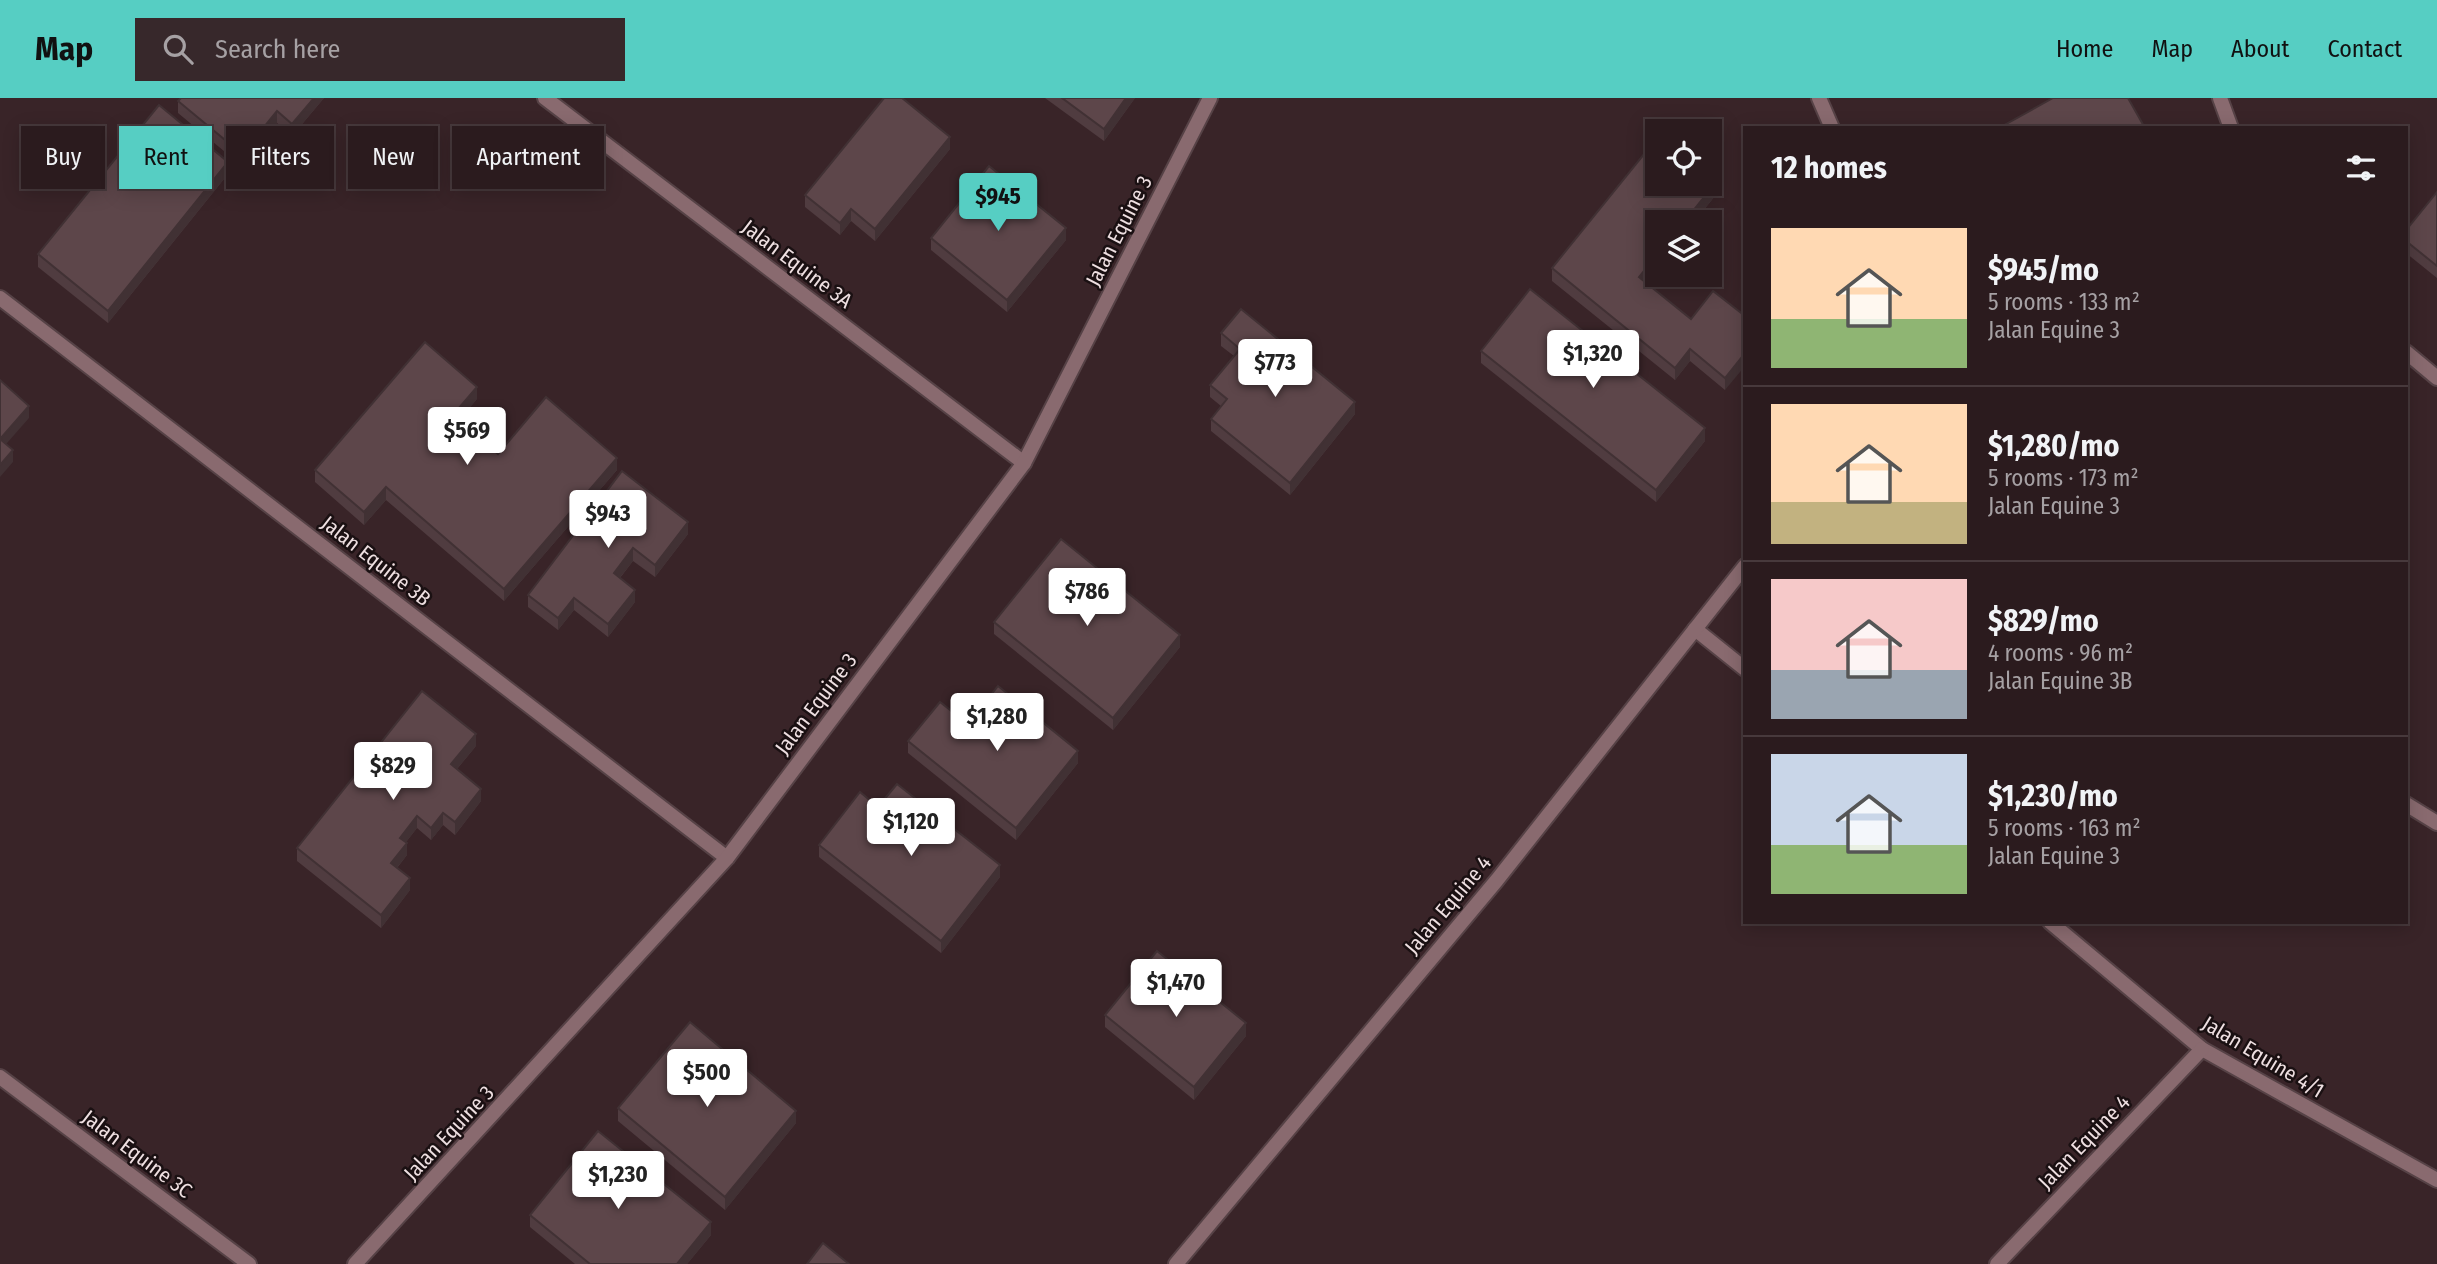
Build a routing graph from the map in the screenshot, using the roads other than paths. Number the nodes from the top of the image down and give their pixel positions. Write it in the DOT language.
graph roads {
  1 [pos="545,98"];
  2 [pos="1210,98"];
  3 [pos="1819,98"];
  4 [pos="2220,98"];
  5 [pos="1831,126"];
  6 [pos="2230,126"];
  7 [pos="0,298"];
  8 [pos="2408,354"];
  9 [pos="2437,378"];
  10 [pos="1024,463"];
  11 [pos="1743,569"];
  12 [pos="1695,629"];
  13 [pos="1743,667"];
  14 [pos="2408,805"];
  15 [pos="2437,823"];
  16 [pos="727,858"];
  17 [pos="2052,924"];
  18 [pos="2202,1049"];
  19 [pos="0,1077"];
  20 [pos="2437,1180"];
  21 [pos="249,1264"];
  22 [pos="355,1264"];
  23 [pos="1176,1264"];
  24 [pos="1997,1264"];
  1 -- 10 [label="street, Jalan Equine 3A"];
  2 -- 10 [label="street, Jalan Equine 3"];
  3 -- 5 [label="street"];
  4 -- 6 [label="street"];
  7 -- 16 [label="street, Jalan Equine 3B"];
  8 -- 9 [label="street"];
  10 -- 16 [label="street, Jalan Equine 3"];
  11 -- 12 [label="street, Jalan Equine 4"];
  12 -- 13 [label="street"];
  12 -- 23 [label="street, Jalan Equine 4"];
  14 -- 15 [label="street"];
  16 -- 22 [label="street, Jalan Equine 3"];
  17 -- 18 [label="street, Jalan Equine 4/1"];
  18 -- 20 [label="street, Jalan Equine 4/1"];
  18 -- 24 [label="street, Jalan Equine 4"];
  19 -- 21 [label="street, Jalan Equine 3C"];
}
